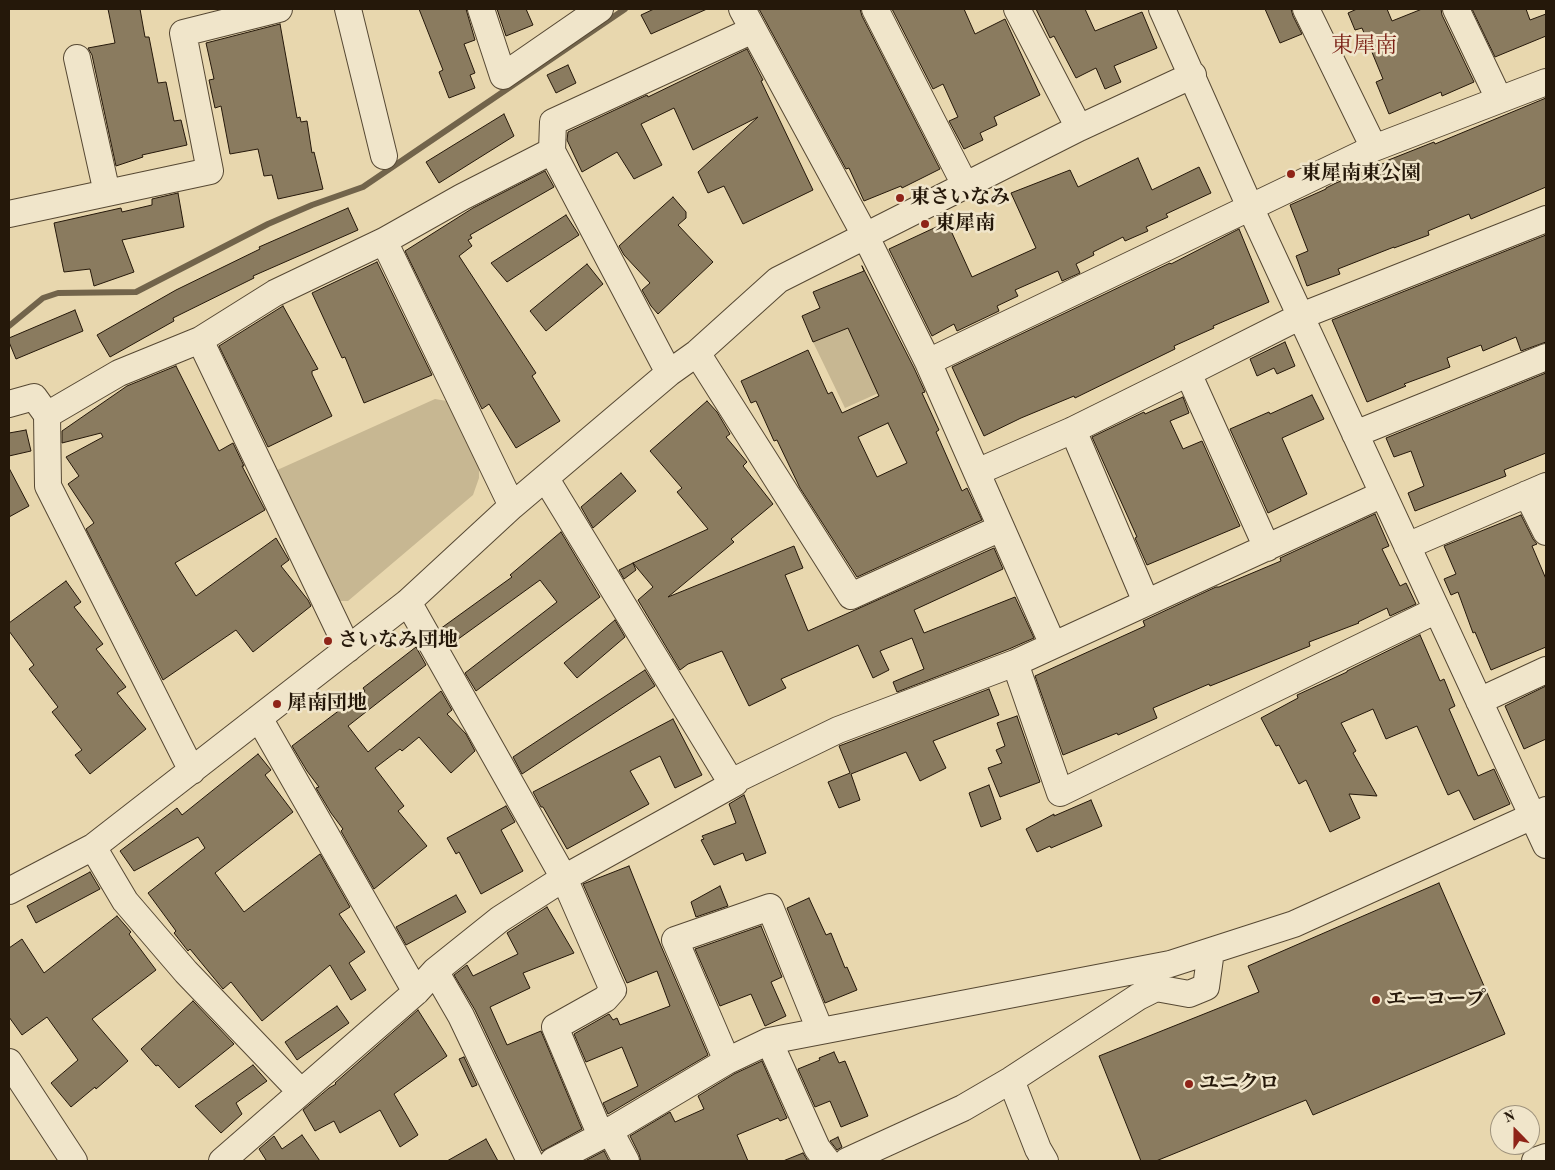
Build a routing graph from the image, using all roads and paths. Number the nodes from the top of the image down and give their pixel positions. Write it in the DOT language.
graph roads {
  1 [pos="279,9"];
  2 [pos="348,9"];
  3 [pos="481,9"];
  4 [pos="600,9"];
  5 [pos="875,9"];
  6 [pos="1017,9"];
  7 [pos="1162,9"];
  8 [pos="1306,9"];
  9 [pos="1456,9"];
  10 [pos="747,19"];
  11 [pos="76,58"];
  12 [pos="1193,75"];
  13 [pos="1546,82"];
  14 [pos="1499,99"];
  15 [pos="1079,128"];
  16 [pos="1374,148"];
  17 [pos="552,151"];
  18 [pos="384,156"];
  19 [pos="965,185"];
  20 [pos="107,192"];
  21 [pos="1250,207"];
  22 [pos="9,214"];
  23 [pos="1546,219"];
  24 [pos="866,236"];
  25 [pos="384,241"];
  26 [pos="1300,316"];
  27 [pos="200,340"];
  28 [pos="697,353"];
  29 [pos="1546,357"];
  30 [pos="928,362"];
  31 [pos="669,373"];
  32 [pos="1188,374"];
  33 [pos="10,398"];
  34 [pos="47,415"];
  35 [pos="1073,430"];
  36 [pos="1355,434"];
  37 [pos="976,472"];
  38 [pos="546,479"];
  39 [pos="1537,490"];
  40 [pos="1383,494"];
  41 [pos="512,506"];
  42 [pos="1001,528"];
  43 [pos="1546,532"];
  44 [pos="1407,546"];
  45 [pos="1267,548"];
  46 [pos="408,602"];
  47 [pos="1146,602"];
  48 [pos="1437,610"];
  49 [pos="1053,645"];
  50 [pos="348,649"];
  51 [pos="1015,663"];
  52 [pos="1546,670"];
  53 [pos="1479,701"];
  54 [pos="259,718"];
  55 [pos="192,771"];
  56 [pos="732,782"];
  57 [pos="1540,813"];
  58 [pos="1546,845"];
  59 [pos="93,848"];
  60 [pos="564,878"];
  61 [pos="9,891"];
  62 [pos="1211,951"];
  63 [pos="435,972"];
  64 [pos="416,992"];
  65 [pos="820,1030"];
  66 [pos="769,1041"];
  67 [pos="727,1061"];
  68 [pos="9,1062"];
  69 [pos="1011,1080"];
  70 [pos="301,1092"];
  71 [pos="605,1133"];
  72 [pos="1546,1156"];
  73 [pos="74,1161"];
  74 [pos="222,1161"];
  75 [pos="530,1161"];
  76 [pos="554,1161"];
  77 [pos="626,1161"];
  78 [pos="827,1161"];
  79 [pos="847,1161"];
  80 [pos="1044,1161"];
  81 [pos="1535,1161"];
  1 -- 20 [label="street"];
  2 -- 18 [label="street"];
  3 -- 4 [label="street"];
  5 -- 19 [label="street"];
  6 -- 15 [label="street"];
  7 -- 12 [label="street"];
  8 -- 16 [label="street"];
  9 -- 14 [label="street"];
  10 -- 17 [label="street"];
  10 -- 24 [label="street"];
  11 -- 20 [label="street"];
  12 -- 15 [label="street"];
  12 -- 21 [label="street"];
  13 -- 14 [label="street"];
  14 -- 16 [label="street"];
  15 -- 19 [label="street"];
  16 -- 21 [label="street"];
  17 -- 25 [label="street"];
  17 -- 31 [label="street"];
  19 -- 24 [label="street"];
  20 -- 22 [label="street"];
  21 -- 26 [label="street"];
  21 -- 30 [label="street"];
  23 -- 26 [label="street"];
  24 -- 28 [label="street"];
  24 -- 30 [label="street"];
  25 -- 27 [label="street"];
  25 -- 41 [label="street"];
  26 -- 32 [label="street"];
  26 -- 36 [label="street"];
  27 -- 34 [label="street"];
  27 -- 50 [label="street"];
  28 -- 31 [label="street"];
  28 -- 42 [label="street"];
  29 -- 36 [label="street"];
  30 -- 37 [label="street"];
  31 -- 38 [label="street"];
  32 -- 35 [label="street"];
  32 -- 45 [label="street"];
  33 -- 34 [label="street"];
  34 -- 55 [label="street"];
  35 -- 37 [label="street"];
  35 -- 47 [label="street"];
  36 -- 40 [label="street"];
  37 -- 42 [label="street"];
  38 -- 41 [label="street"];
  38 -- 56 [label="street"];
  39 -- 43 [label="street"];
  39 -- 44 [label="street"];
  40 -- 44 [label="street"];
  40 -- 45 [label="street"];
  41 -- 46 [label="street"];
  42 -- 49 [label="street"];
  44 -- 48 [label="street"];
  45 -- 47 [label="street"];
  46 -- 50 [label="street"];
  46 -- 60 [label="street"];
  47 -- 49 [label="street"];
  48 -- 51 [label="street"];
  48 -- 53 [label="street"];
  49 -- 51 [label="street"];
  50 -- 54 [label="street"];
  51 -- 56 [label="street"];
  52 -- 53 [label="street"];
  53 -- 57 [label="street"];
  54 -- 55 [label="street"];
  54 -- 64 [label="street"];
  55 -- 59 [label="street"];
  56 -- 60 [label="street"];
  57 -- 58 [label="street"];
  57 -- 62 [label="street"];
  59 -- 61 [label="street"];
  59 -- 70 [label="street"];
  60 -- 63 [label="street"];
  60 -- 71 [label="street"];
  62 -- 65 [label="street"];
  62 -- 69 [label="street"];
  63 -- 64 [label="street"];
  63 -- 75 [label="street"];
  64 -- 70 [label="street"];
  65 -- 66 [label="street"];
  65 -- 67 [label="street"];
  66 -- 67 [label="street"];
  66 -- 78 [label="street"];
  67 -- 71 [label="street"];
  68 -- 73 [label="street"];
  69 -- 79 [label="street"];
  69 -- 80 [label="street"];
  70 -- 74 [label="street"];
  71 -- 76 [label="street"];
  71 -- 77 [label="street"];
  72 -- 81 [label="street"];
}
